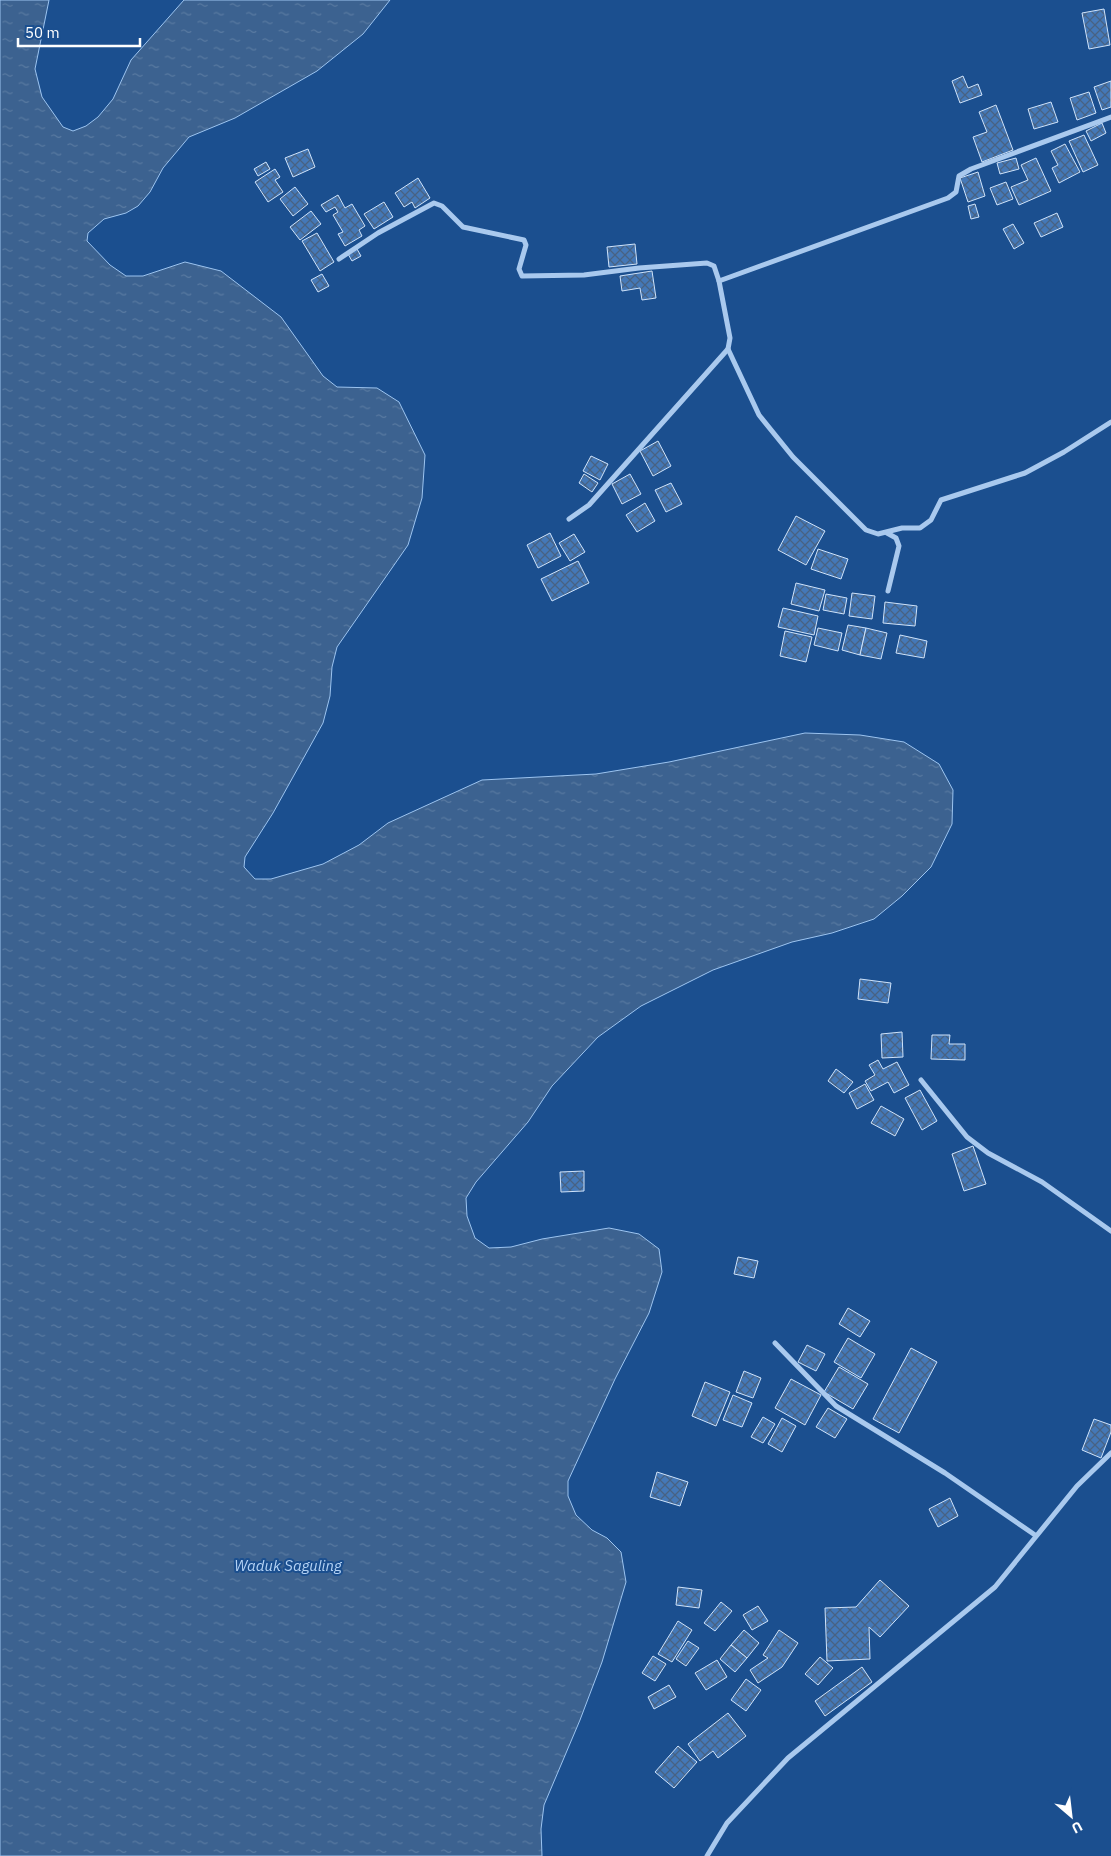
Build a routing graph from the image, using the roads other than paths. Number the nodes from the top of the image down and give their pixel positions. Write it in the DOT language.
graph roads {
  1 [pos="1111,117"];
  2 [pos="339,259"];
  3 [pos="719,281"];
  4 [pos="728,349"];
  5 [pos="1111,422"];
  6 [pos="570,519"];
  7 [pos="887,533"];
  8 [pos="888,591"];
  9 [pos="921,1080"];
  10 [pos="1111,1231"];
  11 [pos="776,1342"];
  12 [pos="1111,1454"];
  13 [pos="1035,1535"];
  14 [pos="707,1856"];
  1 -- 3 [label="street"];
  2 -- 3 [label="street"];
  3 -- 4 [label="street"];
  4 -- 6 [label="street"];
  4 -- 7 [label="street"];
  5 -- 7 [label="street"];
  7 -- 8 [label="street"];
  9 -- 10 [label="street"];
  11 -- 13 [label="street"];
  12 -- 13 [label="street"];
  13 -- 14 [label="street"];
}
